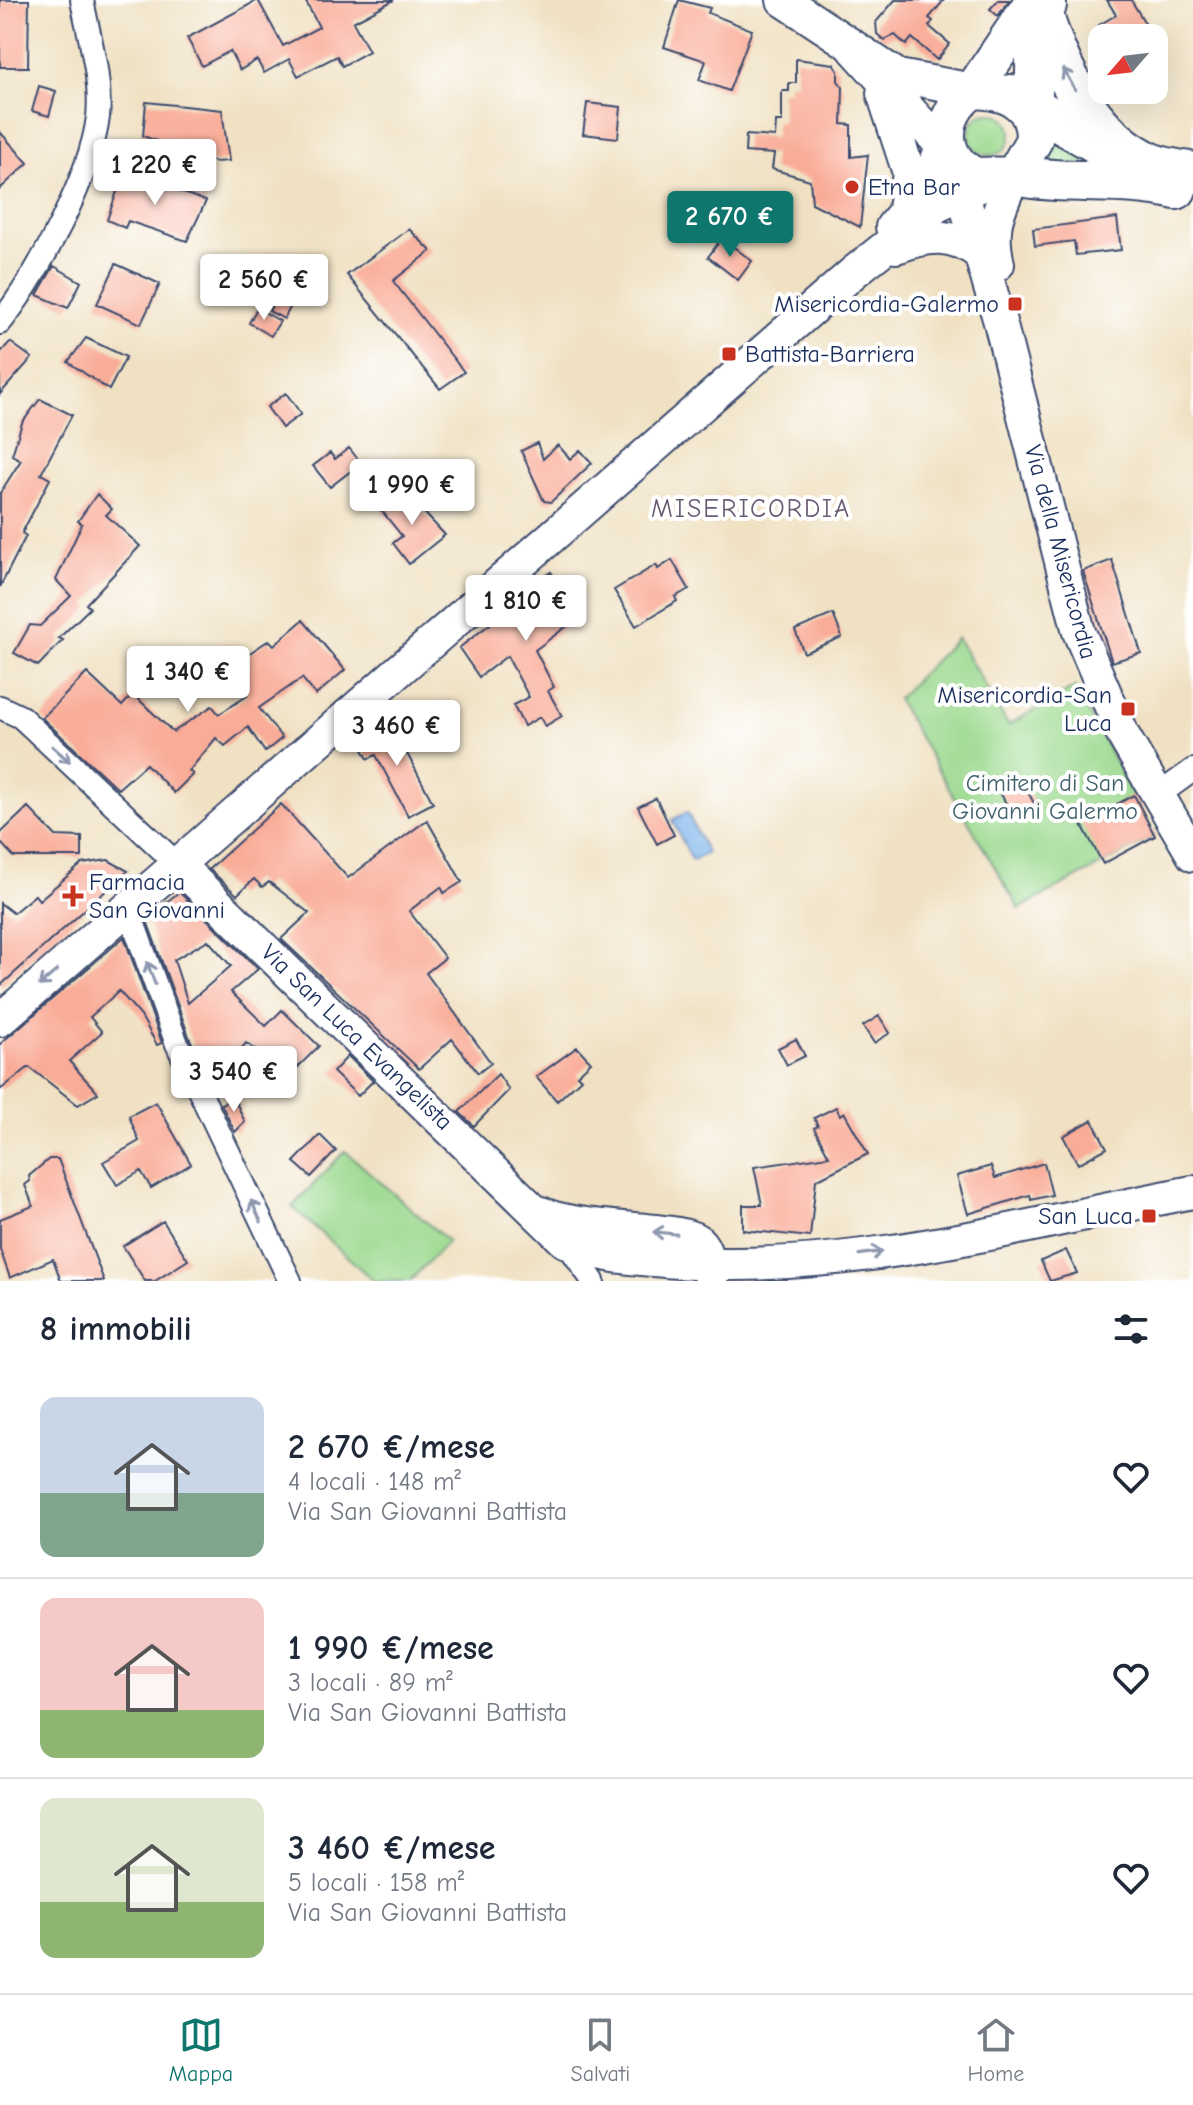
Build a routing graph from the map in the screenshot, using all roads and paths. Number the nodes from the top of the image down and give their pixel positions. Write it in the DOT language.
graph roads {
  1 [pos="82,0"];
  2 [pos="783,0"];
  3 [pos="1043,5"];
  4 [pos="854,49"];
  5 [pos="877,79"];
  6 [pos="1000,95"];
  7 [pos="947,146"];
  8 [pos="1151,163"];
  9 [pos="1193,173"];
  10 [pos="1005,185"];
  11 [pos="1193,192"];
  12 [pos="903,214"];
  13 [pos="882,253"];
  14 [pos="981,254"];
  15 [pos="854,272"];
  16 [pos="1000,322"];
  17 [pos="0,323"];
  18 [pos="0,707"];
  19 [pos="1193,770"];
  20 [pos="1157,796"];
  21 [pos="1193,855"];
  22 [pos="176,863"];
  23 [pos="128,908"];
  24 [pos="0,1020"];
  25 [pos="1193,1192"];
  26 [pos="538,1212"];
  27 [pos="565,1241"];
  28 [pos="784,1272"];
  29 [pos="710,1273"];
  30 [pos="290,1281"];
  31 [pos="593,1281"];
  1 -- 17 [label="street"];
  2 -- 4 [label="main road"];
  3 -- 6 [label="main road"];
  3 -- 6 [label="main road"];
  8 -- 3 [label="highway, one-way"];
  4 -- 5 [label="main road"];
  4 -- 6 [label="main road"];
  5 -- 7 [label="main road"];
  5 -- 12 [label="main road"];
  6 -- 7 [label="main road"];
  6 -- 8 [label="highway"];
  6 -- 10 [label="main road"];
  7 -- 10 [label="main road"];
  7 -- 12 [label="main road"];
  8 -- 9 [label="highway"];
  10 -- 11 [label="highway"];
  10 -- 13 [label="main road"];
  10 -- 14 [label="main road, Via della Misericordia"];
  10 -- 16 [label="main road"];
  12 -- 15 [label="main road"];
  13 -- 14 [label="main road"];
  13 -- 15 [label="main road"];
  14 -- 16 [label="main road, Via della Misericordia"];
  15 -- 22 [label="main road"];
  16 -- 20 [label="main road, Via della Misericordia"];
  18 -- 22 [label="street, one-way"];
  19 -- 20 [label="street"];
  20 -- 21 [label="main road, Via della Misericordia"];
  22 -- 23 [label="main road"];
  22 -- 26 [label="main road, Via San Luca Evangelista"];
  23 -- 24 [label="main road, one-way"];
  30 -- 23 [label="street, one-way"];
  28 -- 25 [label="main road, one-way"];
  26 -- 27 [label="main road, Via San Luca Evangelista"];
  29 -- 26 [label="main road, one-way"];
  27 -- 29 [label="main road"];
  27 -- 31 [label="street"];
  28 -- 29 [label="main road"];
}
